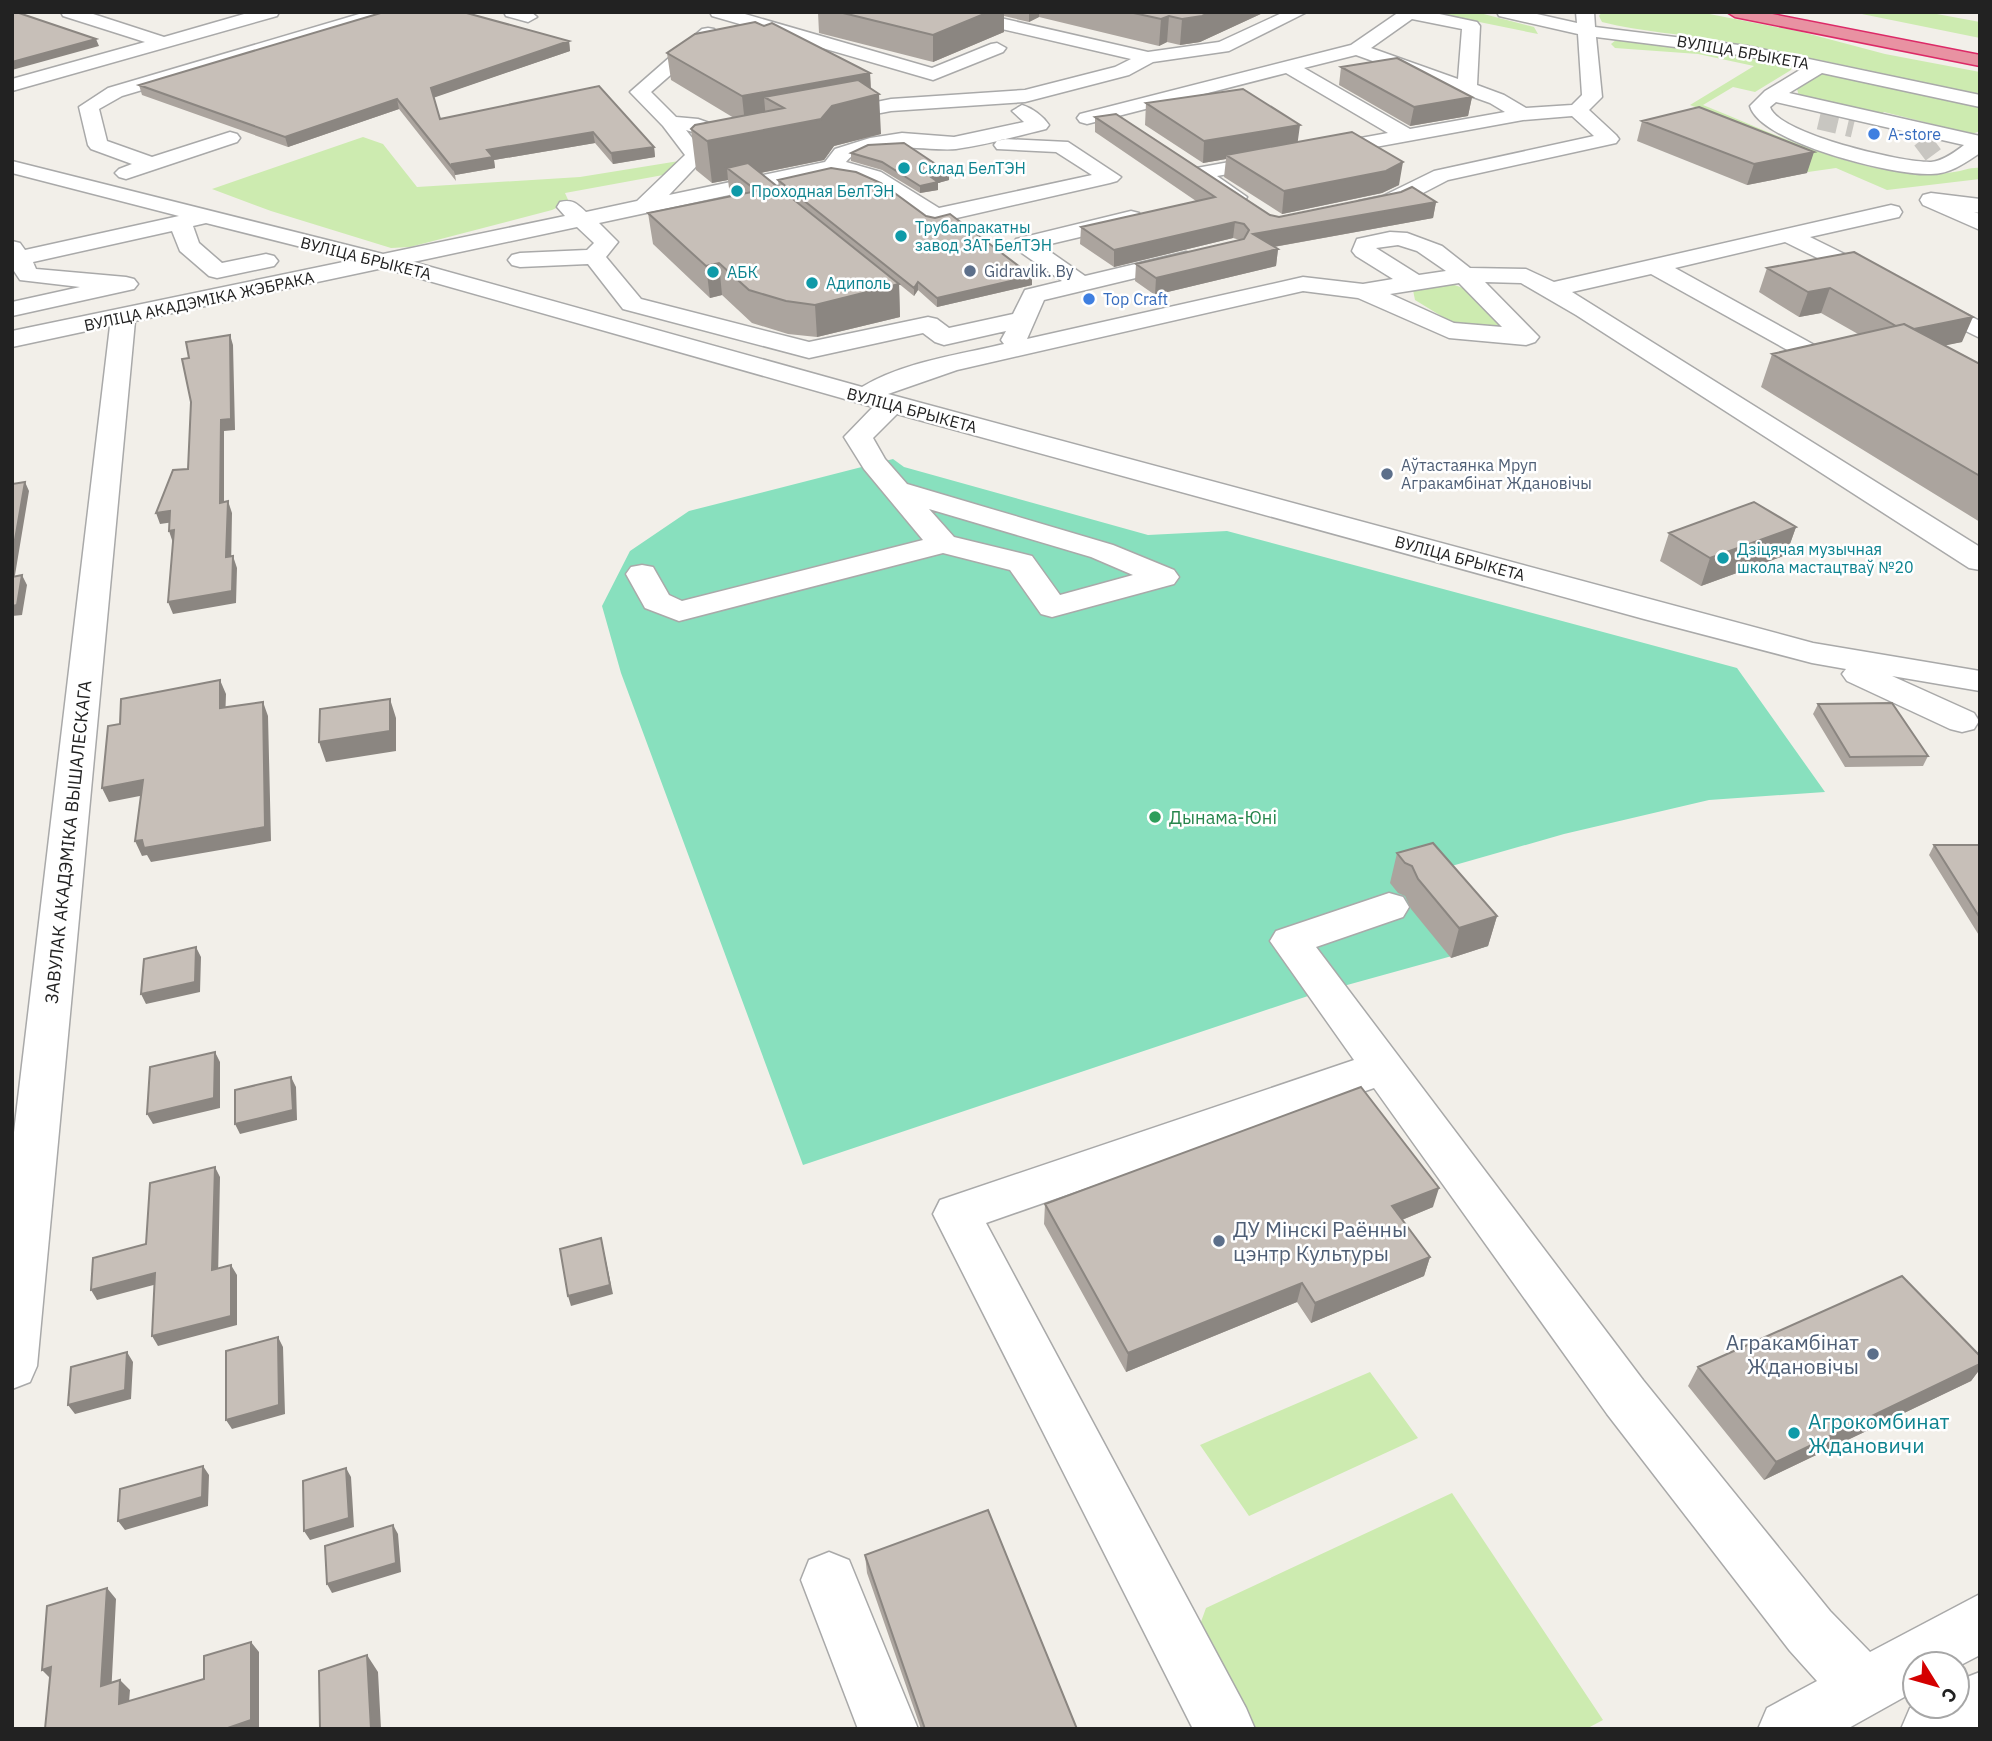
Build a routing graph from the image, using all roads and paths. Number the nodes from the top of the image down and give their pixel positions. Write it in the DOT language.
graph roads {
  1 [pos="69,12"];
  2 [pos="271,12"];
  3 [pos="385,12"];
  4 [pos="950,12"];
  5 [pos="1299,12"];
  6 [pos="1505,12"];
  7 [pos="1735,12"];
  8 [pos="1805,12"];
  9 [pos="730,14"];
  10 [pos="803,22"];
  11 [pos="1586,22"];
  12 [pos="779,30"];
  13 [pos="163,43"];
  14 [pos="1980,47"];
  15 [pos="997,48"];
  16 [pos="1357,49"];
  17 [pos="1148,57"];
  18 [pos="1980,61"];
  19 [pos="1820,66"];
  20 [pos="1289,67"];
  21 [pos="12,85"];
  22 [pos="1220,85"];
  23 [pos="895,86"];
  24 [pos="1467,88"];
  25 [pos="1244,100"];
  26 [pos="1766,101"];
  27 [pos="1980,101"];
  28 [pos="947,103"];
  29 [pos="1577,110"];
  30 [pos="1023,111"];
  31 [pos="1109,113"];
  32 [pos="1523,114"];
  33 [pos="1087,118"];
  34 [pos="809,120"];
  35 [pos="1819,120"];
  36 [pos="670,122"];
  37 [pos="1891,122"];
  38 [pos="768,128"];
  39 [pos="1132,128"];
  40 [pos="1407,136"];
  41 [pos="1849,136"];
  42 [pos="1301,137"];
  43 [pos="230,138"];
  44 [pos="954,143"];
  45 [pos="1980,143"];
  46 [pos="1324,152"];
  47 [pos="1176,158"];
  48 [pos="151,164"];
  49 [pos="1892,165"];
  50 [pos="12,167"];
  51 [pos="832,167"];
  52 [pos="1198,173"];
  53 [pos="755,182"];
  54 [pos="88,186"];
  55 [pos="562,199"];
  56 [pos="776,200"];
  57 [pos="645,206"];
  58 [pos="1980,206"];
  59 [pos="1255,209"];
  60 [pos="1352,209"];
  61 [pos="1891,212"];
  62 [pos="1149,214"];
  63 [pos="580,220"];
  64 [pos="1980,223"];
  65 [pos="190,225"];
  66 [pos="1788,235"];
  67 [pos="634,236"];
  68 [pos="494,239"];
  69 [pos="600,249"];
  70 [pos="1209,254"];
  71 [pos="14,256"];
  72 [pos="520,260"];
  73 [pos="387,262"];
  74 [pos="1654,266"];
  75 [pos="1464,275"];
  76 [pos="1416,282"];
  77 [pos="1081,284"];
  78 [pos="478,288"];
  79 [pos="1551,290"];
  80 [pos="1363,291"];
  81 [pos="906,306"];
  82 [pos="12,309"];
  83 [pos="123,317"];
  84 [pos="1024,319"];
  85 [pos="928,324"];
  86 [pos="12,339"];
  87 [pos="1975,343"];
  88 [pos="1012,349"];
  89 [pos="1818,357"];
  90 [pos="878,400"];
  91 [pos="897,490"];
  92 [pos="943,544"];
  93 [pos="1980,561"];
  94 [pos="642,575"];
  95 [pos="1812,653"];
  96 [pos="1980,681"];
  97 [pos="1975,732"];
  98 [pos="1389,907"];
  99 [pos="1384,1067"];
  100 [pos="12,1366"];
  101 [pos="829,1580"];
  102 [pos="1980,1623"];
  103 [pos="1896,1671"];
  104 [pos="888,1729"];
  105 [pos="1225,1729"];
  106 [pos="1788,1729"];
  1 -- 13 [label="street"];
  2 -- 13 [label="street"];
  3 -- 48 [label="street"];
  4 -- 17 [label="street"];
  5 -- 17 [label="street"];
  6 -- 11 [label="street, ВУЛІЦА БРЫКЕТА"];
  7 -- 18 [label="highway"];
  8 -- 14 [label="highway"];
  9 -- 12 [label="street"];
  9 -- 36 [label="street"];
  10 -- 12 [label="street"];
  11 -- 19 [label="street, ВУЛІЦА БРЫКЕТА"];
  11 -- 29 [label="street"];
  12 -- 15 [label="street"];
  13 -- 21 [label="street"];
  16 -- 20 [label="street"];
  16 -- 24 [label="street"];
  16 -- 24 [label="street"];
  17 -- 28 [label="street"];
  19 -- 26 [label="street"];
  19 -- 27 [label="street, ВУЛІЦА БРЫКЕТА"];
  20 -- 22 [label="street"];
  20 -- 40 [label="street"];
  22 -- 25 [label="street"];
  22 -- 31 [label="street"];
  23 -- 28 [label="street"];
  24 -- 32 [label="street"];
  26 -- 35 [label="street"];
  26 -- 37 [label="street"];
  26 -- 41 [label="street"];
  28 -- 34 [label="street"];
  29 -- 32 [label="street"];
  29 -- 60 [label="street"];
  30 -- 44 [label="street"];
  31 -- 33 [label="street"];
  31 -- 39 [label="street"];
  32 -- 40 [label="street"];
  36 -- 38 [label="street"];
  36 -- 57 [label="street"];
  37 -- 41 [label="street"];
  37 -- 45 [label="street"];
  40 -- 46 [label="street"];
  41 -- 49 [label="street"];
  42 -- 46 [label="street"];
  43 -- 48 [label="street"];
  44 -- 51 [label="street"];
  44 -- 51 [label="street"];
  45 -- 49 [label="street"];
  45 -- 49 [label="street"];
  46 -- 52 [label="street"];
  47 -- 52 [label="street"];
  48 -- 54 [label="street"];
  50 -- 54 [label="street, ВУЛІЦА БРЫКЕТА"];
  51 -- 53 [label="street, ВУЛІЦА АКАДЭМІКА ЖЭБРАКА"];
  52 -- 59 [label="street"];
  53 -- 56 [label="street"];
  53 -- 57 [label="street, ВУЛІЦА АКАДЭМІКА ЖЭБРАКА"];
  54 -- 65 [label="street, ВУЛІЦА БРЫКЕТА"];
  55 -- 63 [label="street"];
  57 -- 63 [label="street, ВУЛІЦА АКАДЭМІКА ЖЭБРАКА"];
  58 -- 64 [label="street"];
  61 -- 66 [label="street"];
  62 -- 77 [label="street"];
  63 -- 68 [label="street, ВУЛІЦА АКАДЭМІКА ЖЭБРАКА"];
  63 -- 69 [label="street"];
  65 -- 71 [label="street"];
  65 -- 73 [label="street, ВУЛІЦА БРЫКЕТА"];
  66 -- 74 [label="street"];
  66 -- 87 [label="street"];
  67 -- 69 [label="street"];
  68 -- 73 [label="street, ВУЛІЦА АКАДЭМІКА ЖЭБРАКА"];
  68 -- 78 [label="street"];
  69 -- 72 [label="street"];
  69 -- 85 [label="street"];
  70 -- 77 [label="street"];
  71 -- 82 [label="street"];
  73 -- 78 [label="street, ВУЛІЦА БРЫКЕТА"];
  73 -- 83 [label="street, ВУЛІЦА АКАДЭМІКА ЖЭБРАКА"];
  74 -- 79 [label="street"];
  74 -- 89 [label="street"];
  75 -- 76 [label="street"];
  75 -- 76 [label="street"];
  75 -- 79 [label="street"];
  75 -- 80 [label="street"];
  76 -- 80 [label="street"];
  77 -- 84 [label="street"];
  78 -- 90 [label="street, ВУЛІЦА БРЫКЕТА"];
  79 -- 93 [label="street"];
  80 -- 88 [label="street"];
  81 -- 85 [label="street"];
  83 -- 86 [label="street, ВУЛІЦА АКАДЭМІКА ЖЭБРАКА"];
  83 -- 100 [label="street, ЗАВУЛАК АКАДЭМІКА ВЫШАЛЕСКАГА"];
  84 -- 85 [label="street"];
  84 -- 88 [label="street"];
  88 -- 90 [label="street"];
  90 -- 91 [label="street"];
  90 -- 95 [label="street, ВУЛІЦА БРЫКЕТА"];
  91 -- 92 [label="street"];
  91 -- 92 [label="street"];
  92 -- 94 [label="street"];
  95 -- 96 [label="street, ВУЛІЦА БРЫКЕТА"];
  95 -- 97 [label="street, ВУЛІЦА БРЫКЕТА"];
  96 -- 97 [label="street"];
  98 -- 99 [label="street"];
  99 -- 103 [label="street"];
  99 -- 105 [label="street"];
  101 -- 104 [label="street"];
  102 -- 103 [label="street"];
  103 -- 106 [label="street"];
}
